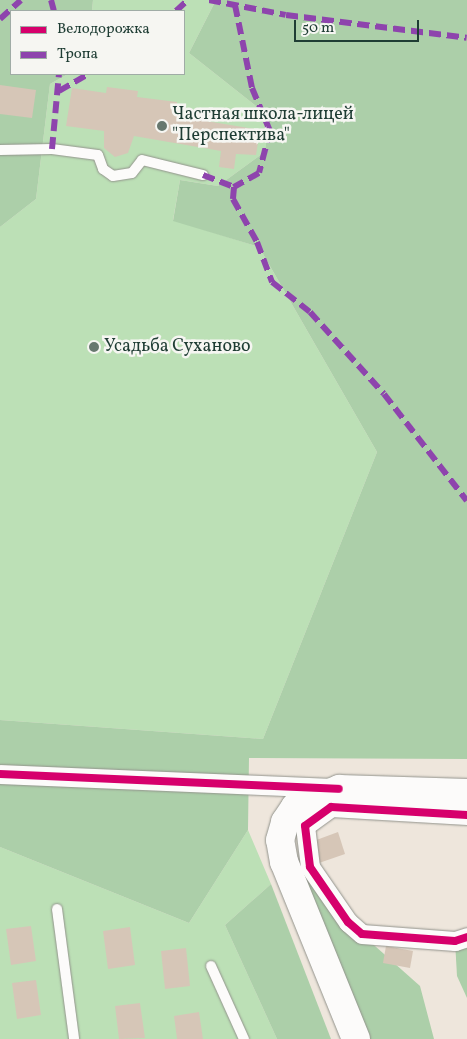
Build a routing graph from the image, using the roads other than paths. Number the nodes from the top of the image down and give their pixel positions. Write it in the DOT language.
graph roads {
  1 [pos="0,150"];
  2 [pos="203,175"];
  3 [pos="0,774"];
  4 [pos="339,788"];
  5 [pos="467,793"];
  6 [pos="467,815"];
  7 [pos="57,909"];
  8 [pos="467,937"];
  9 [pos="211,966"];
  10 [pos="74,1039"];
  11 [pos="244,1039"];
  12 [pos="356,1039"];
  1 -- 2 [label="lane"];
  3 -- 4 [label="street"];
  4 -- 5 [label="main road"];
  4 -- 12 [label="main road"];
  6 -- 8 [label="street"];
  7 -- 10 [label="lane"];
  9 -- 11 [label="lane"];
}
